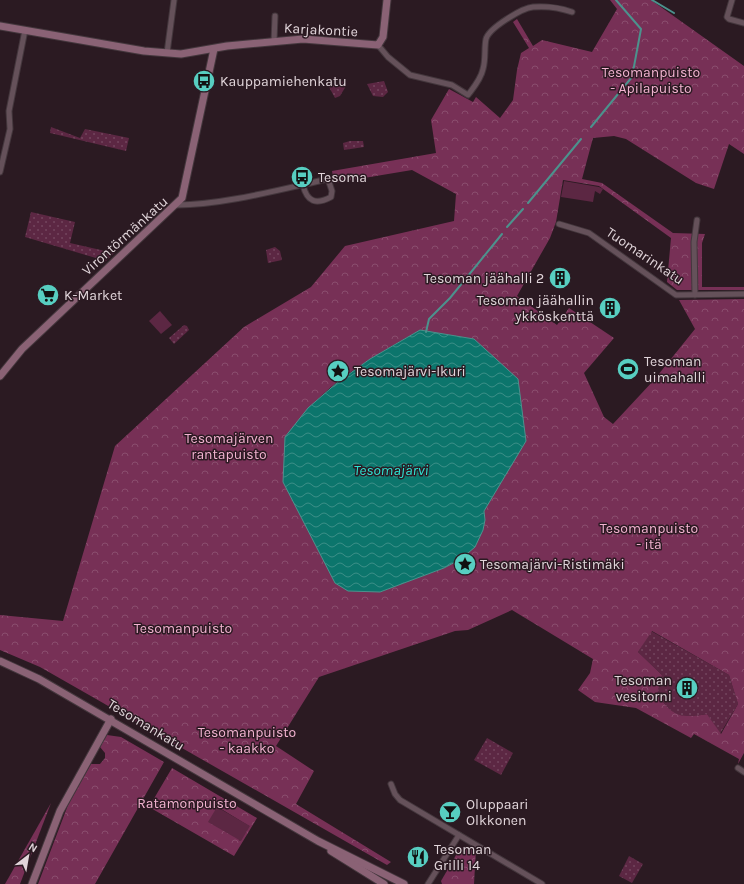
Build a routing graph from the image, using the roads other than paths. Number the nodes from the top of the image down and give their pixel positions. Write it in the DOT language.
graph roads {
  1 [pos="174,0"];
  2 [pos="388,0"];
  3 [pos="732,0"];
  4 [pos="572,12"];
  5 [pos="274,16"];
  6 [pos="744,23"];
  7 [pos="0,26"];
  8 [pos="25,30"];
  9 [pos="274,41"];
  10 [pos="378,45"];
  11 [pos="214,49"];
  12 [pos="167,54"];
  13 [pos="0,172"];
  14 [pos="303,185"];
  15 [pos="177,205"];
  16 [pos="697,220"];
  17 [pos="559,224"];
  18 [pos="695,294"];
  19 [pos="744,294"];
  20 [pos="0,376"];
  21 [pos="0,661"];
  22 [pos="111,719"];
  23 [pos="738,768"];
  24 [pos="744,772"];
  25 [pos="391,784"];
  26 [pos="459,835"];
  27 [pos="318,841"];
  28 [pos="32,884"];
  29 [pos="384,884"];
  30 [pos="404,884"];
  31 [pos="428,884"];
  32 [pos="542,884"];
  1 -- 12 [label="street"];
  2 -- 10 [label="street"];
  3 -- 6 [label="street"];
  4 -- 10 [label="street, Karjakontie"];
  5 -- 9 [label="street"];
  7 -- 8 [label="street, Karjakontie"];
  8 -- 12 [label="street, Karjakontie"];
  8 -- 13 [label="street"];
  9 -- 10 [label="street, Karjakontie"];
  9 -- 11 [label="street, Karjakontie"];
  11 -- 12 [label="street, Karjakontie"];
  11 -- 15 [label="street"];
  14 -- 14 [label="street, Virontörmänkatu"];
  14 -- 15 [label="street, Virontörmänkatu"];
  15 -- 20 [label="street, Virontörmänkatu"];
  16 -- 18 [label="street"];
  17 -- 18 [label="street, Tuomarinkatu"];
  18 -- 19 [label="street, Tuomarinkatu"];
  21 -- 22 [label="street, Tesomankatu"];
  22 -- 27 [label="street, Tesomankatu"];
  22 -- 28 [label="street"];
  23 -- 24 [label="street"];
  25 -- 26 [label="street"];
  26 -- 31 [label="street"];
  26 -- 32 [label="street"];
  27 -- 29 [label="street, Tesomankatu"];
  27 -- 30 [label="street, Tesomankatu"];
}
